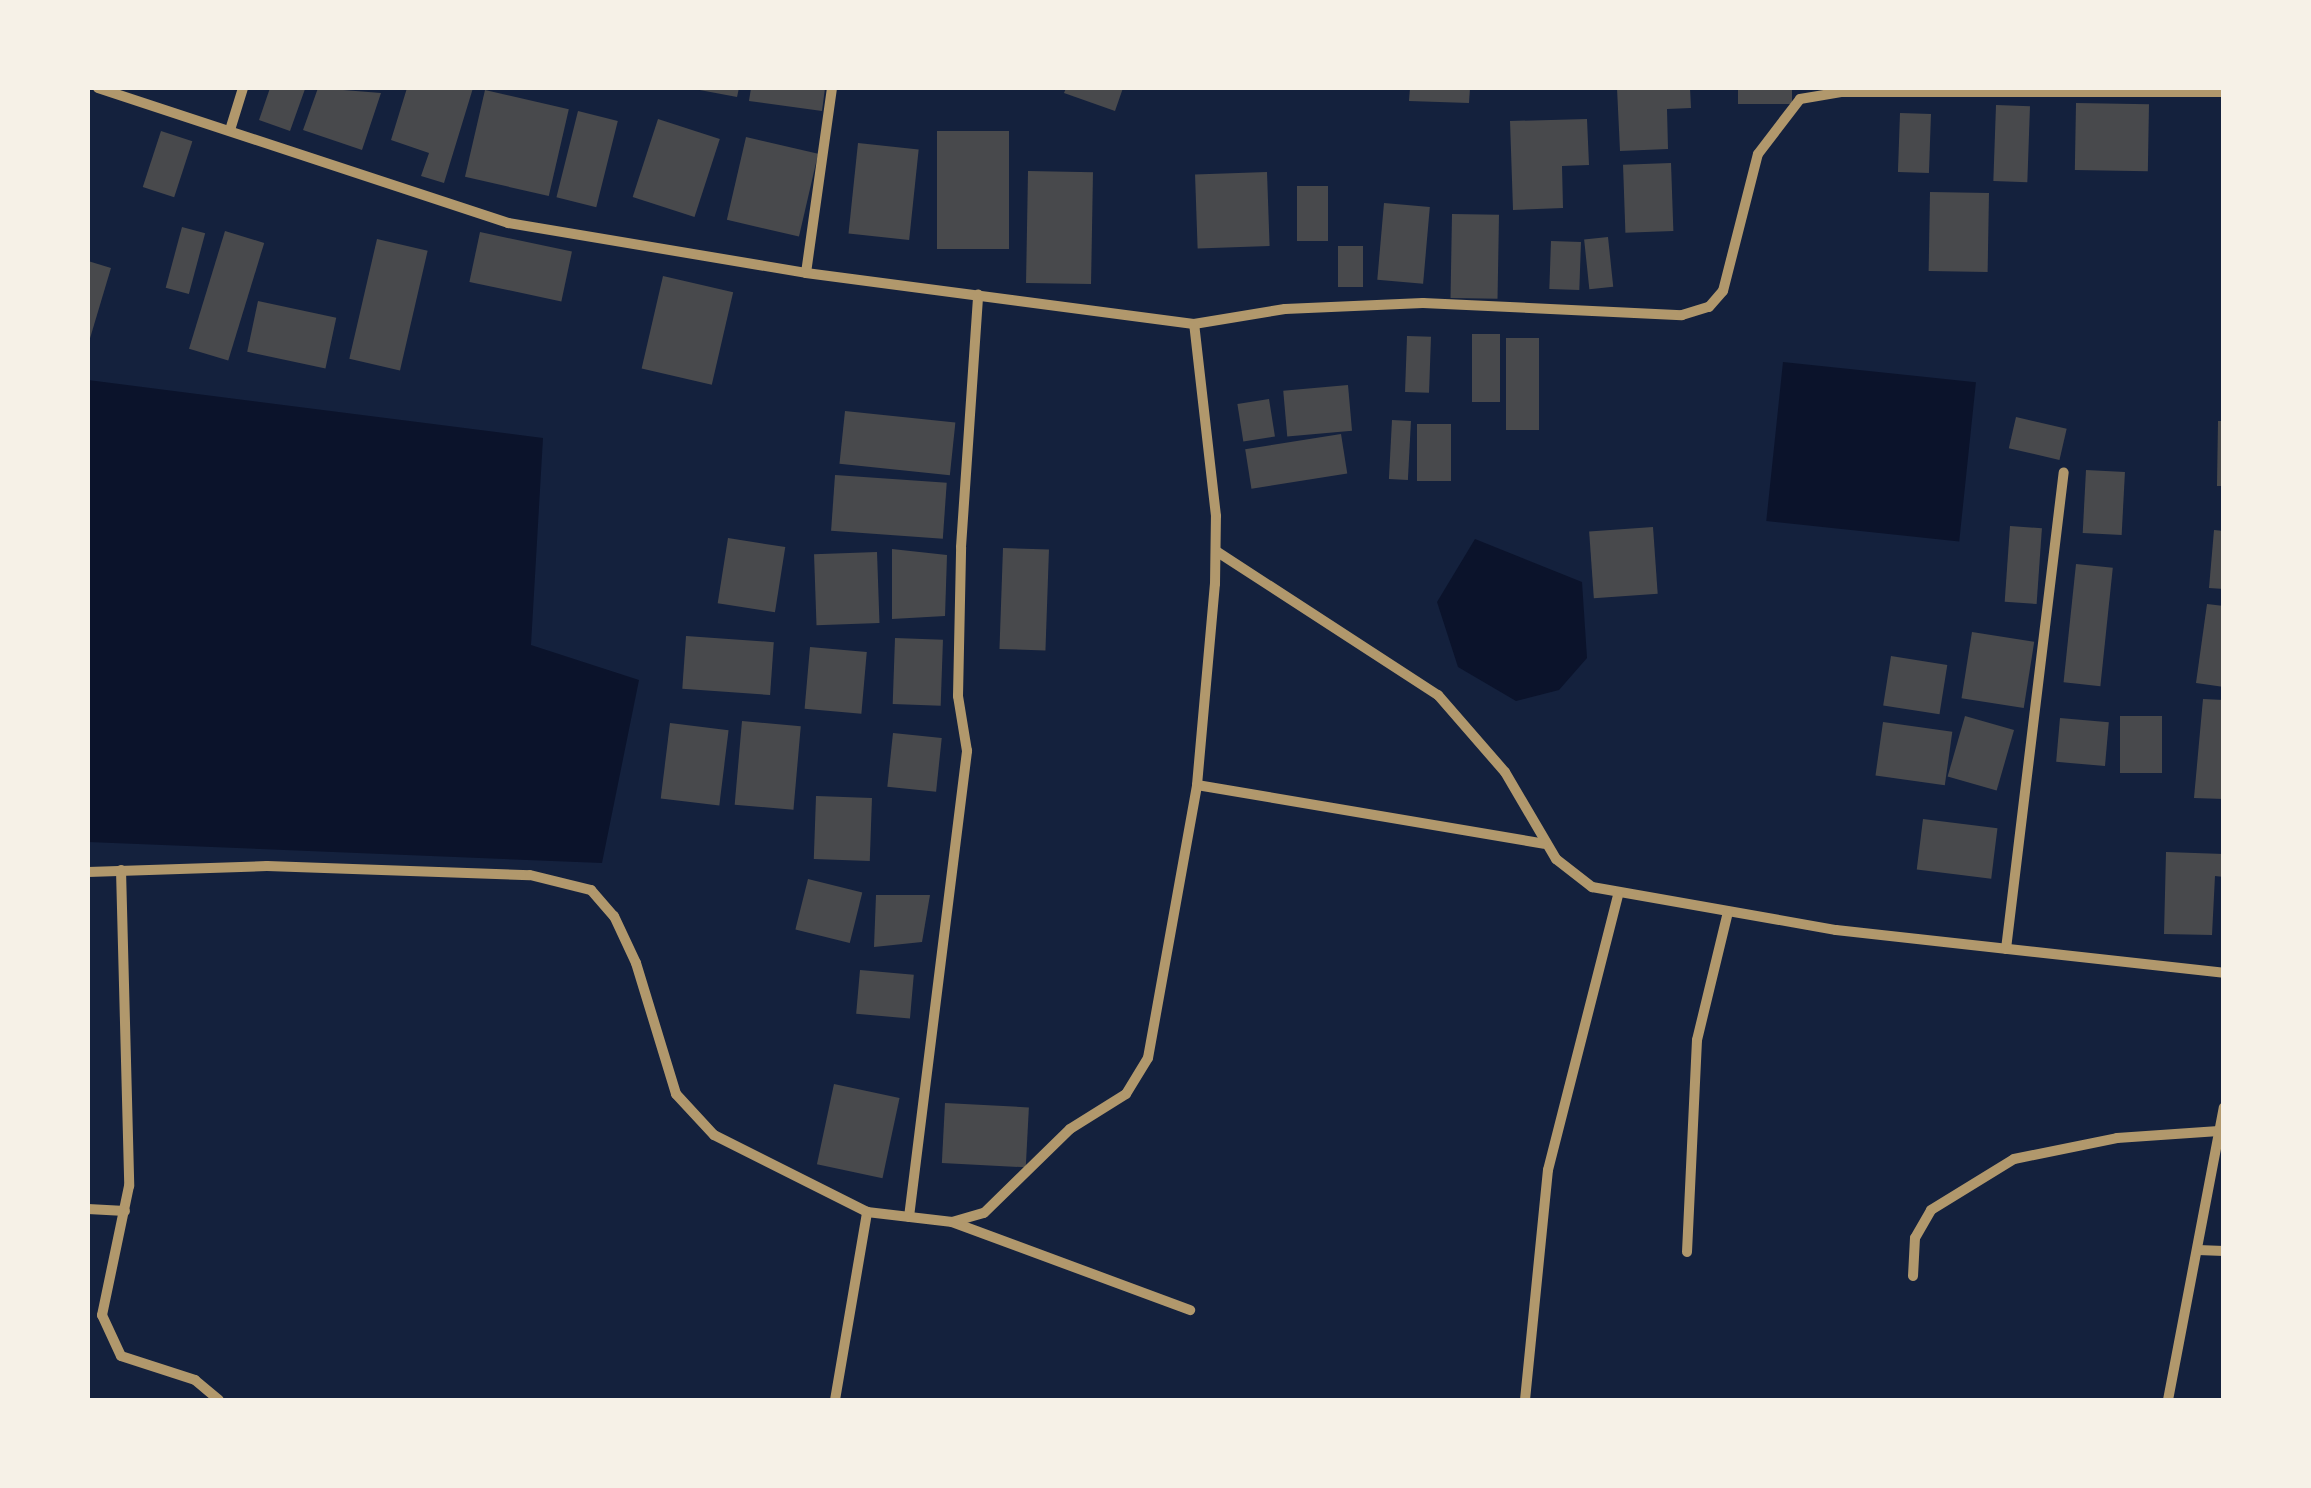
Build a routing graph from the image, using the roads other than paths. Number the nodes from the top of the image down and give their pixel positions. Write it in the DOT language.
graph roads {
  1 [pos="104,88"];
  2 [pos="242,88"];
  3 [pos="832,88"];
  4 [pos="2224,92"];
  5 [pos="1800,94"];
  6 [pos="230,130"];
  7 [pos="806,273"];
  8 [pos="978,295"];
  9 [pos="1194,324"];
  10 [pos="2064,473"];
  11 [pos="1216,551"];
  12 [pos="1196,785"];
  13 [pos="1544,844"];
  14 [pos="120,870"];
  15 [pos="88,872"];
  16 [pos="1618,894"];
  17 [pos="1728,912"];
  18 [pos="2006,950"];
  19 [pos="2224,974"];
  20 [pos="2224,1107"];
  21 [pos="2219,1131"];
  22 [pos="88,1210"];
  23 [pos="125,1212"];
  24 [pos="867,1212"];
  25 [pos="908,1217"];
  26 [pos="952,1222"];
  27 [pos="2198,1250"];
  28 [pos="2224,1250"];
  29 [pos="1686,1252"];
  30 [pos="1913,1276"];
  31 [pos="1190,1310"];
  32 [pos="220,1400"];
  33 [pos="834,1400"];
  34 [pos="1526,1400"];
  35 [pos="2168,1400"];
  1 -- 6 [label="street"];
  2 -- 6 [label="street"];
  3 -- 7 [label="street"];
  4 -- 5 [label="street"];
  5 -- 9 [label="street"];
  6 -- 7 [label="street"];
  7 -- 8 [label="street"];
  8 -- 9 [label="street"];
  8 -- 25 [label="street"];
  9 -- 11 [label="street"];
  10 -- 18 [label="street"];
  11 -- 12 [label="street"];
  11 -- 13 [label="street"];
  12 -- 13 [label="street"];
  12 -- 26 [label="street"];
  13 -- 16 [label="street"];
  14 -- 15 [label="street"];
  14 -- 23 [label="street"];
  14 -- 24 [label="street"];
  16 -- 17 [label="street"];
  16 -- 34 [label="street"];
  17 -- 18 [label="street"];
  17 -- 29 [label="street"];
  18 -- 19 [label="street"];
  20 -- 21 [label="street"];
  21 -- 27 [label="street"];
  21 -- 30 [label="street"];
  22 -- 23 [label="street"];
  23 -- 32 [label="street"];
  24 -- 25 [label="street"];
  24 -- 33 [label="street"];
  25 -- 26 [label="street"];
  26 -- 31 [label="street"];
  27 -- 28 [label="street"];
  27 -- 35 [label="street"];
}
